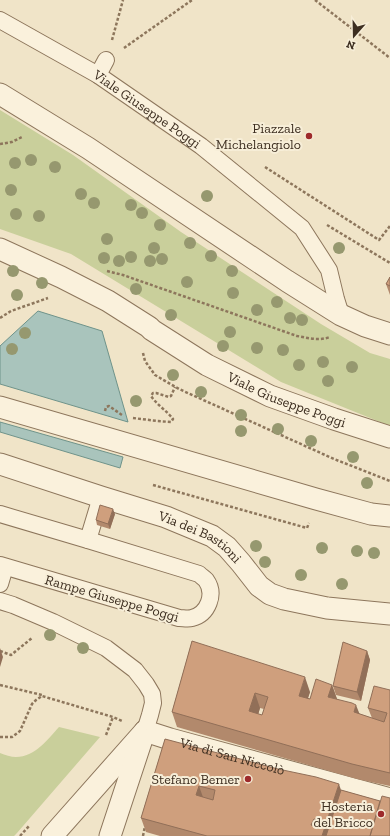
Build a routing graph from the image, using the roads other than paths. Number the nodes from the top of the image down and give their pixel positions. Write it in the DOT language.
graph roads {
  1 [pos="0,20"];
  2 [pos="106,60"];
  3 [pos="98,75"];
  4 [pos="0,94"];
  5 [pos="0,249"];
  6 [pos="341,315"];
  7 [pos="390,334"];
  8 [pos="0,407"];
  9 [pos="390,437"];
  10 [pos="0,464"];
  11 [pos="101,497"];
  12 [pos="0,514"];
  13 [pos="390,516"];
  14 [pos="88,540"];
  15 [pos="3,566"];
  16 [pos="0,584"];
  17 [pos="0,601"];
  18 [pos="390,614"];
  19 [pos="145,731"];
  20 [pos="390,800"];
  21 [pos="52,836"];
  22 [pos="110,836"];
  1 -- 3 [label="street, Viale Giuseppe Poggi"];
  2 -- 3 [label="street"];
  3 -- 6 [label="street, Viale Giuseppe Poggi"];
  4 -- 6 [label="street"];
  5 -- 9 [label="street, Viale Giuseppe Poggi"];
  6 -- 7 [label="street"];
  8 -- 13 [label="street"];
  10 -- 11 [label="street, Via dei Bastioni"];
  11 -- 14 [label="street"];
  11 -- 18 [label="street, Via dei Bastioni"];
  12 -- 14 [label="street, Rampe Giuseppe Poggi"];
  14 -- 15 [label="street, Rampe Giuseppe Poggi"];
  15 -- 16 [label="street, Rampe Giuseppe Poggi"];
  17 -- 19 [label="street"];
  19 -- 20 [label="street, Via di San Niccolò"];
  19 -- 21 [label="street"];
  19 -- 22 [label="street"];
}
